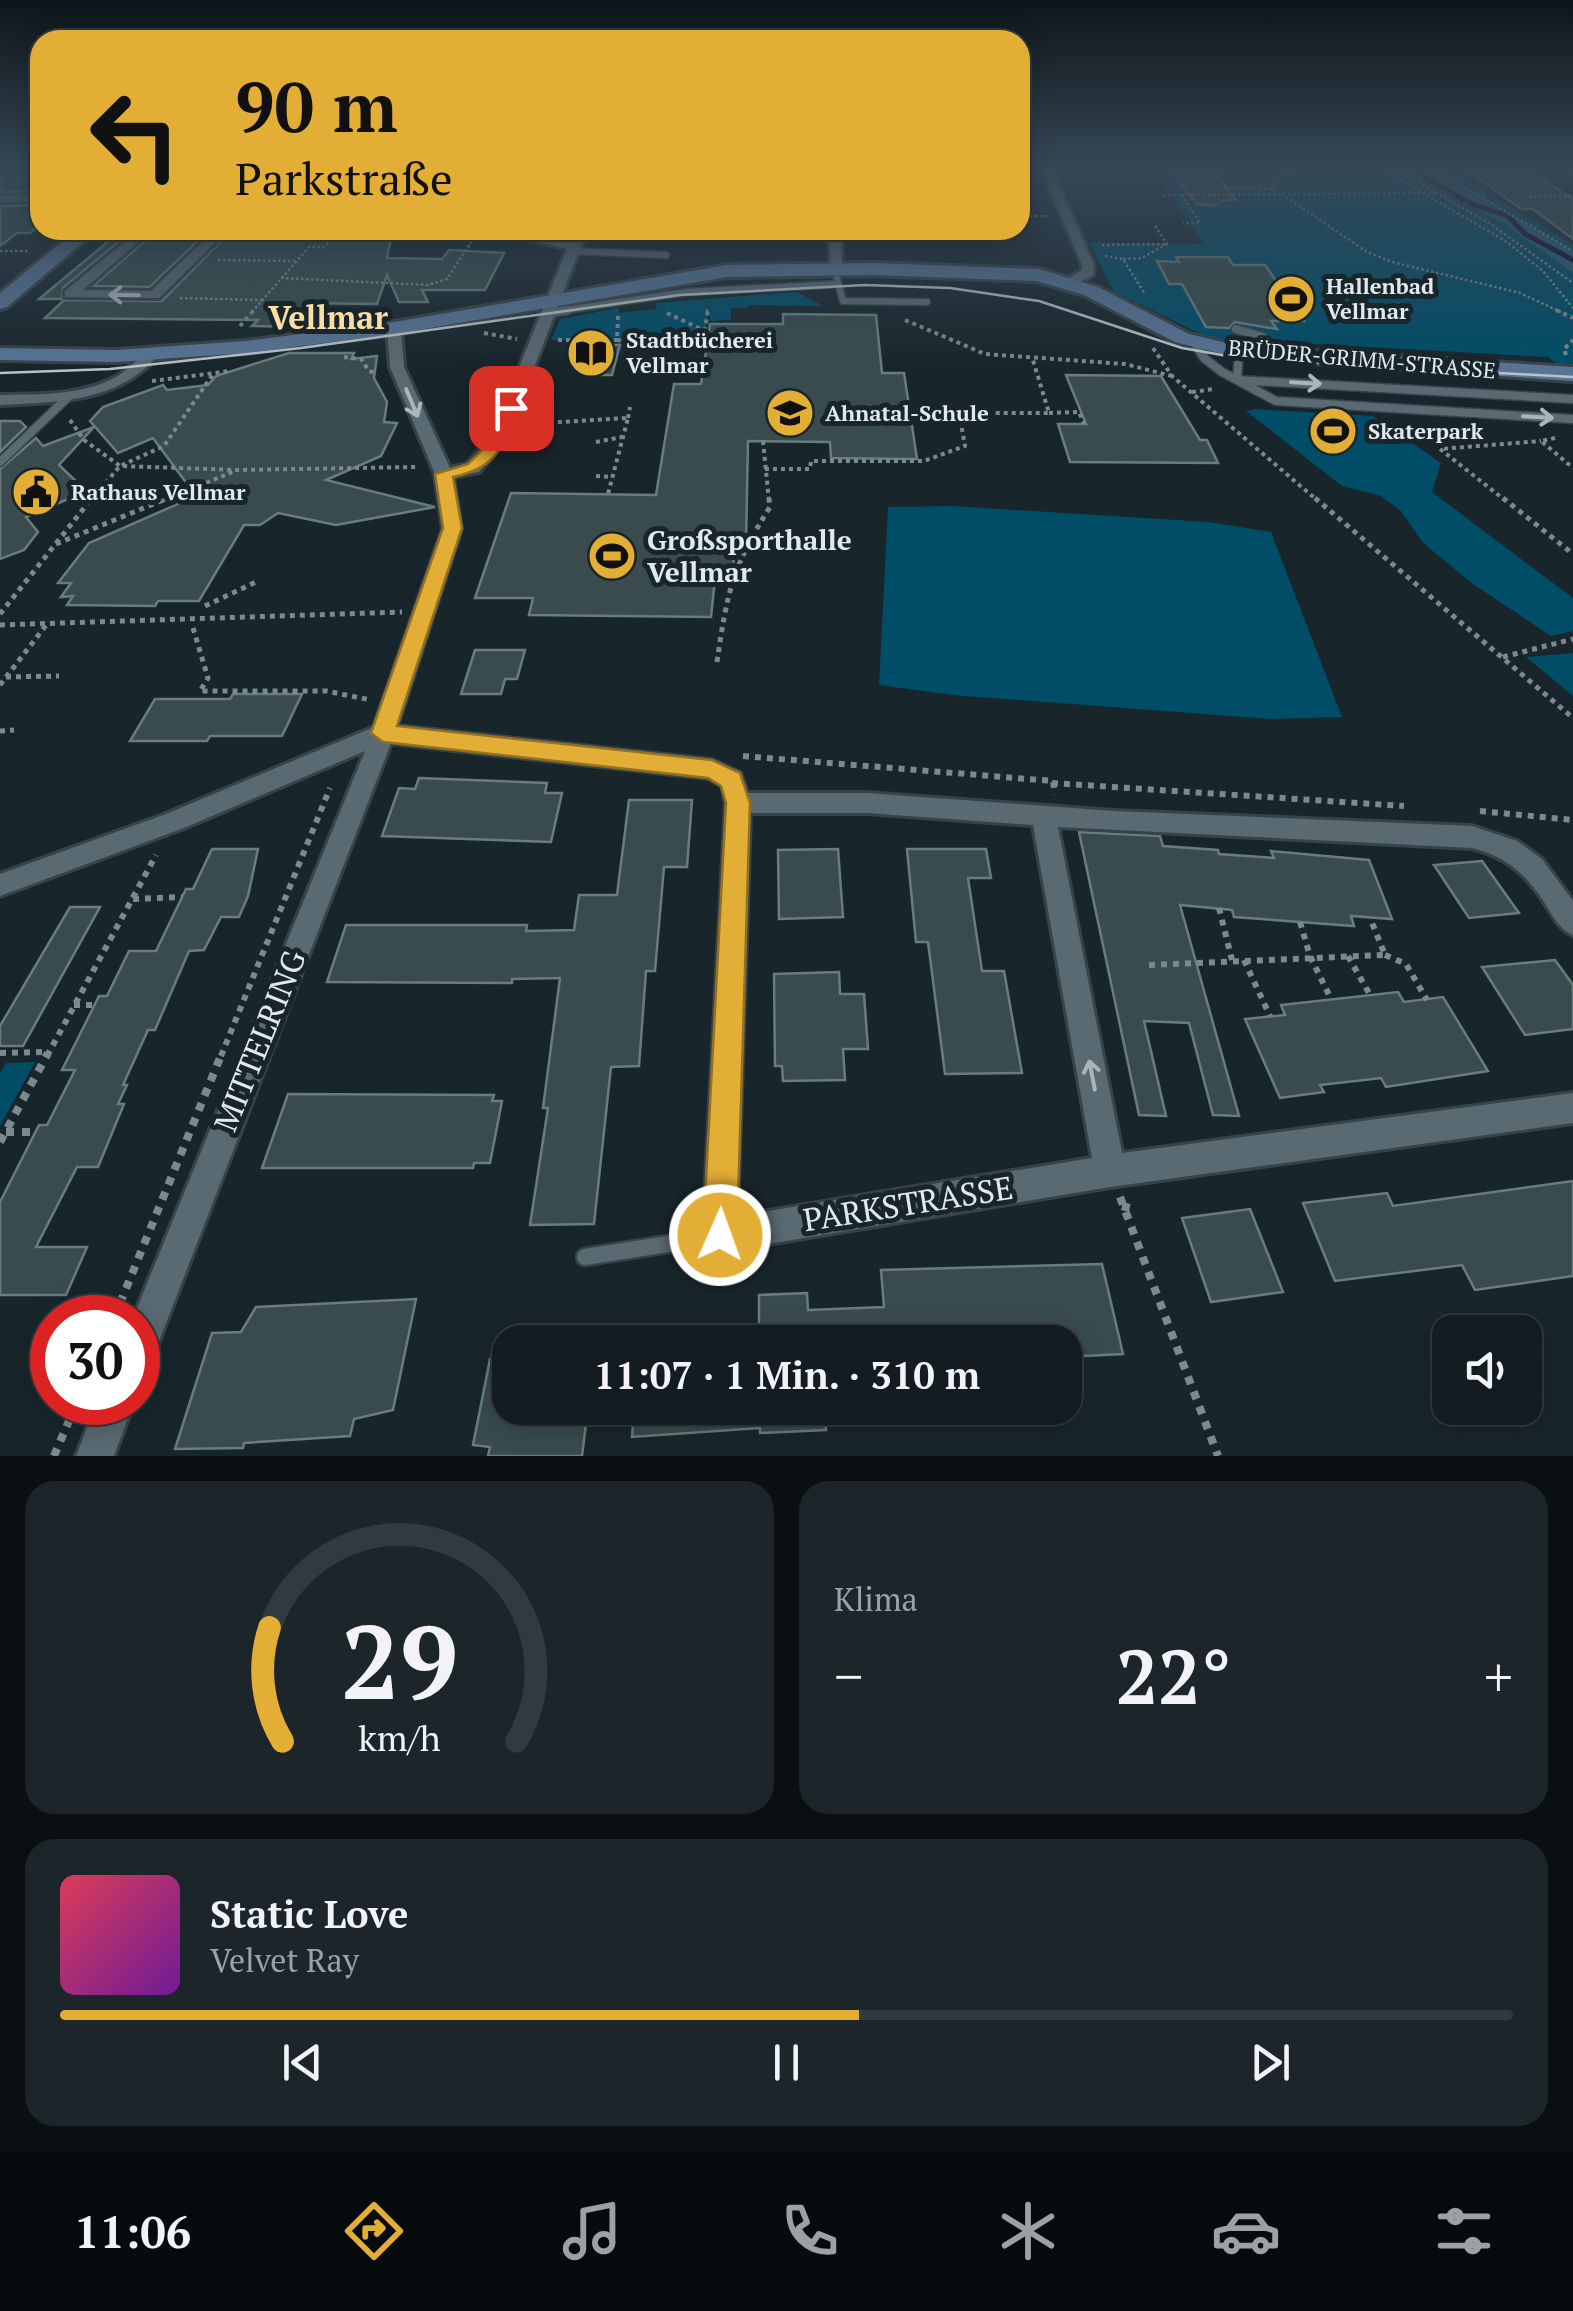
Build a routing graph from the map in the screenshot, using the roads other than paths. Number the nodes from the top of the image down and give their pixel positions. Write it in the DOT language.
graph roads {
  1 [pos="1074,233"];
  2 [pos="76,240"];
  3 [pos="134,240"];
  4 [pos="211,240"];
  5 [pos="534,240"];
  6 [pos="577,240"];
  7 [pos="835,240"];
  8 [pos="573,250"];
  9 [pos="666,254"];
  10 [pos="836,276"];
  11 [pos="1069,282"];
  12 [pos="0,302"];
  13 [pos="927,302"];
  14 [pos="549,307"];
  15 [pos="394,328"];
  16 [pos="1236,329"];
  17 [pos="0,336"];
  18 [pos="1194,342"];
  19 [pos="25,351"];
  20 [pos="1239,352"];
  21 [pos="153,353"];
  22 [pos="0,354"];
  23 [pos="1278,357"];
  24 [pos="1572,376"];
  25 [pos="1236,380"];
  26 [pos="1573,399"];
  27 [pos="0,400"];
  28 [pos="63,400"];
  29 [pos="1573,419"];
  30 [pos="0,462"];
  31 [pos="441,469"];
  32 [pos="385,728"];
  33 [pos="738,803"];
  34 [pos="1043,814"];
  35 [pos="0,885"];
  36 [pos="1573,923"];
  37 [pos="1573,1108"];
  38 [pos="1110,1170"];
  39 [pos="720,1235"];
  40 [pos="585,1257"];
  41 [pos="159,1295"];
  42 [pos="107,1425"];
  43 [pos="95,1456"];
  1 -- 11 [label="street"];
  2 -- 12 [label="street"];
  4 -- 3 [label="street, one-way"];
  5 -- 8 [label="street"];
  6 -- 8 [label="street"];
  7 -- 10 [label="street"];
  8 -- 9 [label="lane"];
  8 -- 14 [label="street"];
  10 -- 11 [label="street, BRÜDER-GRIMM-STRASSE"];
  10 -- 13 [label="lane"];
  10 -- 14 [label="street, BRÜDER-GRIMM-STRASSE"];
  11 -- 18 [label="street, BRÜDER-GRIMM-STRASSE"];
  14 -- 15 [label="street, BRÜDER-GRIMM-STRASSE"];
  14 -- 31 [label="street"];
  15 -- 21 [label="street, BRÜDER-GRIMM-STRASSE"];
  15 -- 31 [label="street, MITTELRING, one-way"];
  16 -- 23 [label="lane"];
  17 -- 19 [label="street"];
  18 -- 20 [label="street, BRÜDER-GRIMM-STRASSE"];
  18 -- 25 [label="lane"];
  19 -- 21 [label="street, BRÜDER-GRIMM-STRASSE"];
  19 -- 22 [label="street"];
  20 -- 23 [label="street, BRÜDER-GRIMM-STRASSE"];
  20 -- 25 [label="lane"];
  21 -- 28 [label="street"];
  23 -- 24 [label="street, BRÜDER-GRIMM-STRASSE"];
  25 -- 26 [label="lane, one-way"];
  25 -- 29 [label="lane, one-way"];
  27 -- 28 [label="street"];
  28 -- 30 [label="lane"];
  31 -- 32 [label="street, MITTELRING"];
  32 -- 33 [label="street"];
  32 -- 35 [label="street"];
  32 -- 41 [label="street, MITTELRING"];
  33 -- 34 [label="street"];
  33 -- 39 [label="street"];
  34 -- 36 [label="street"];
  38 -- 34 [label="street, one-way"];
  37 -- 38 [label="street, PARKSTRASSE"];
  38 -- 39 [label="street, PARKSTRASSE"];
  39 -- 40 [label="lane"];
  42 -- 43 [label="street"];
}
